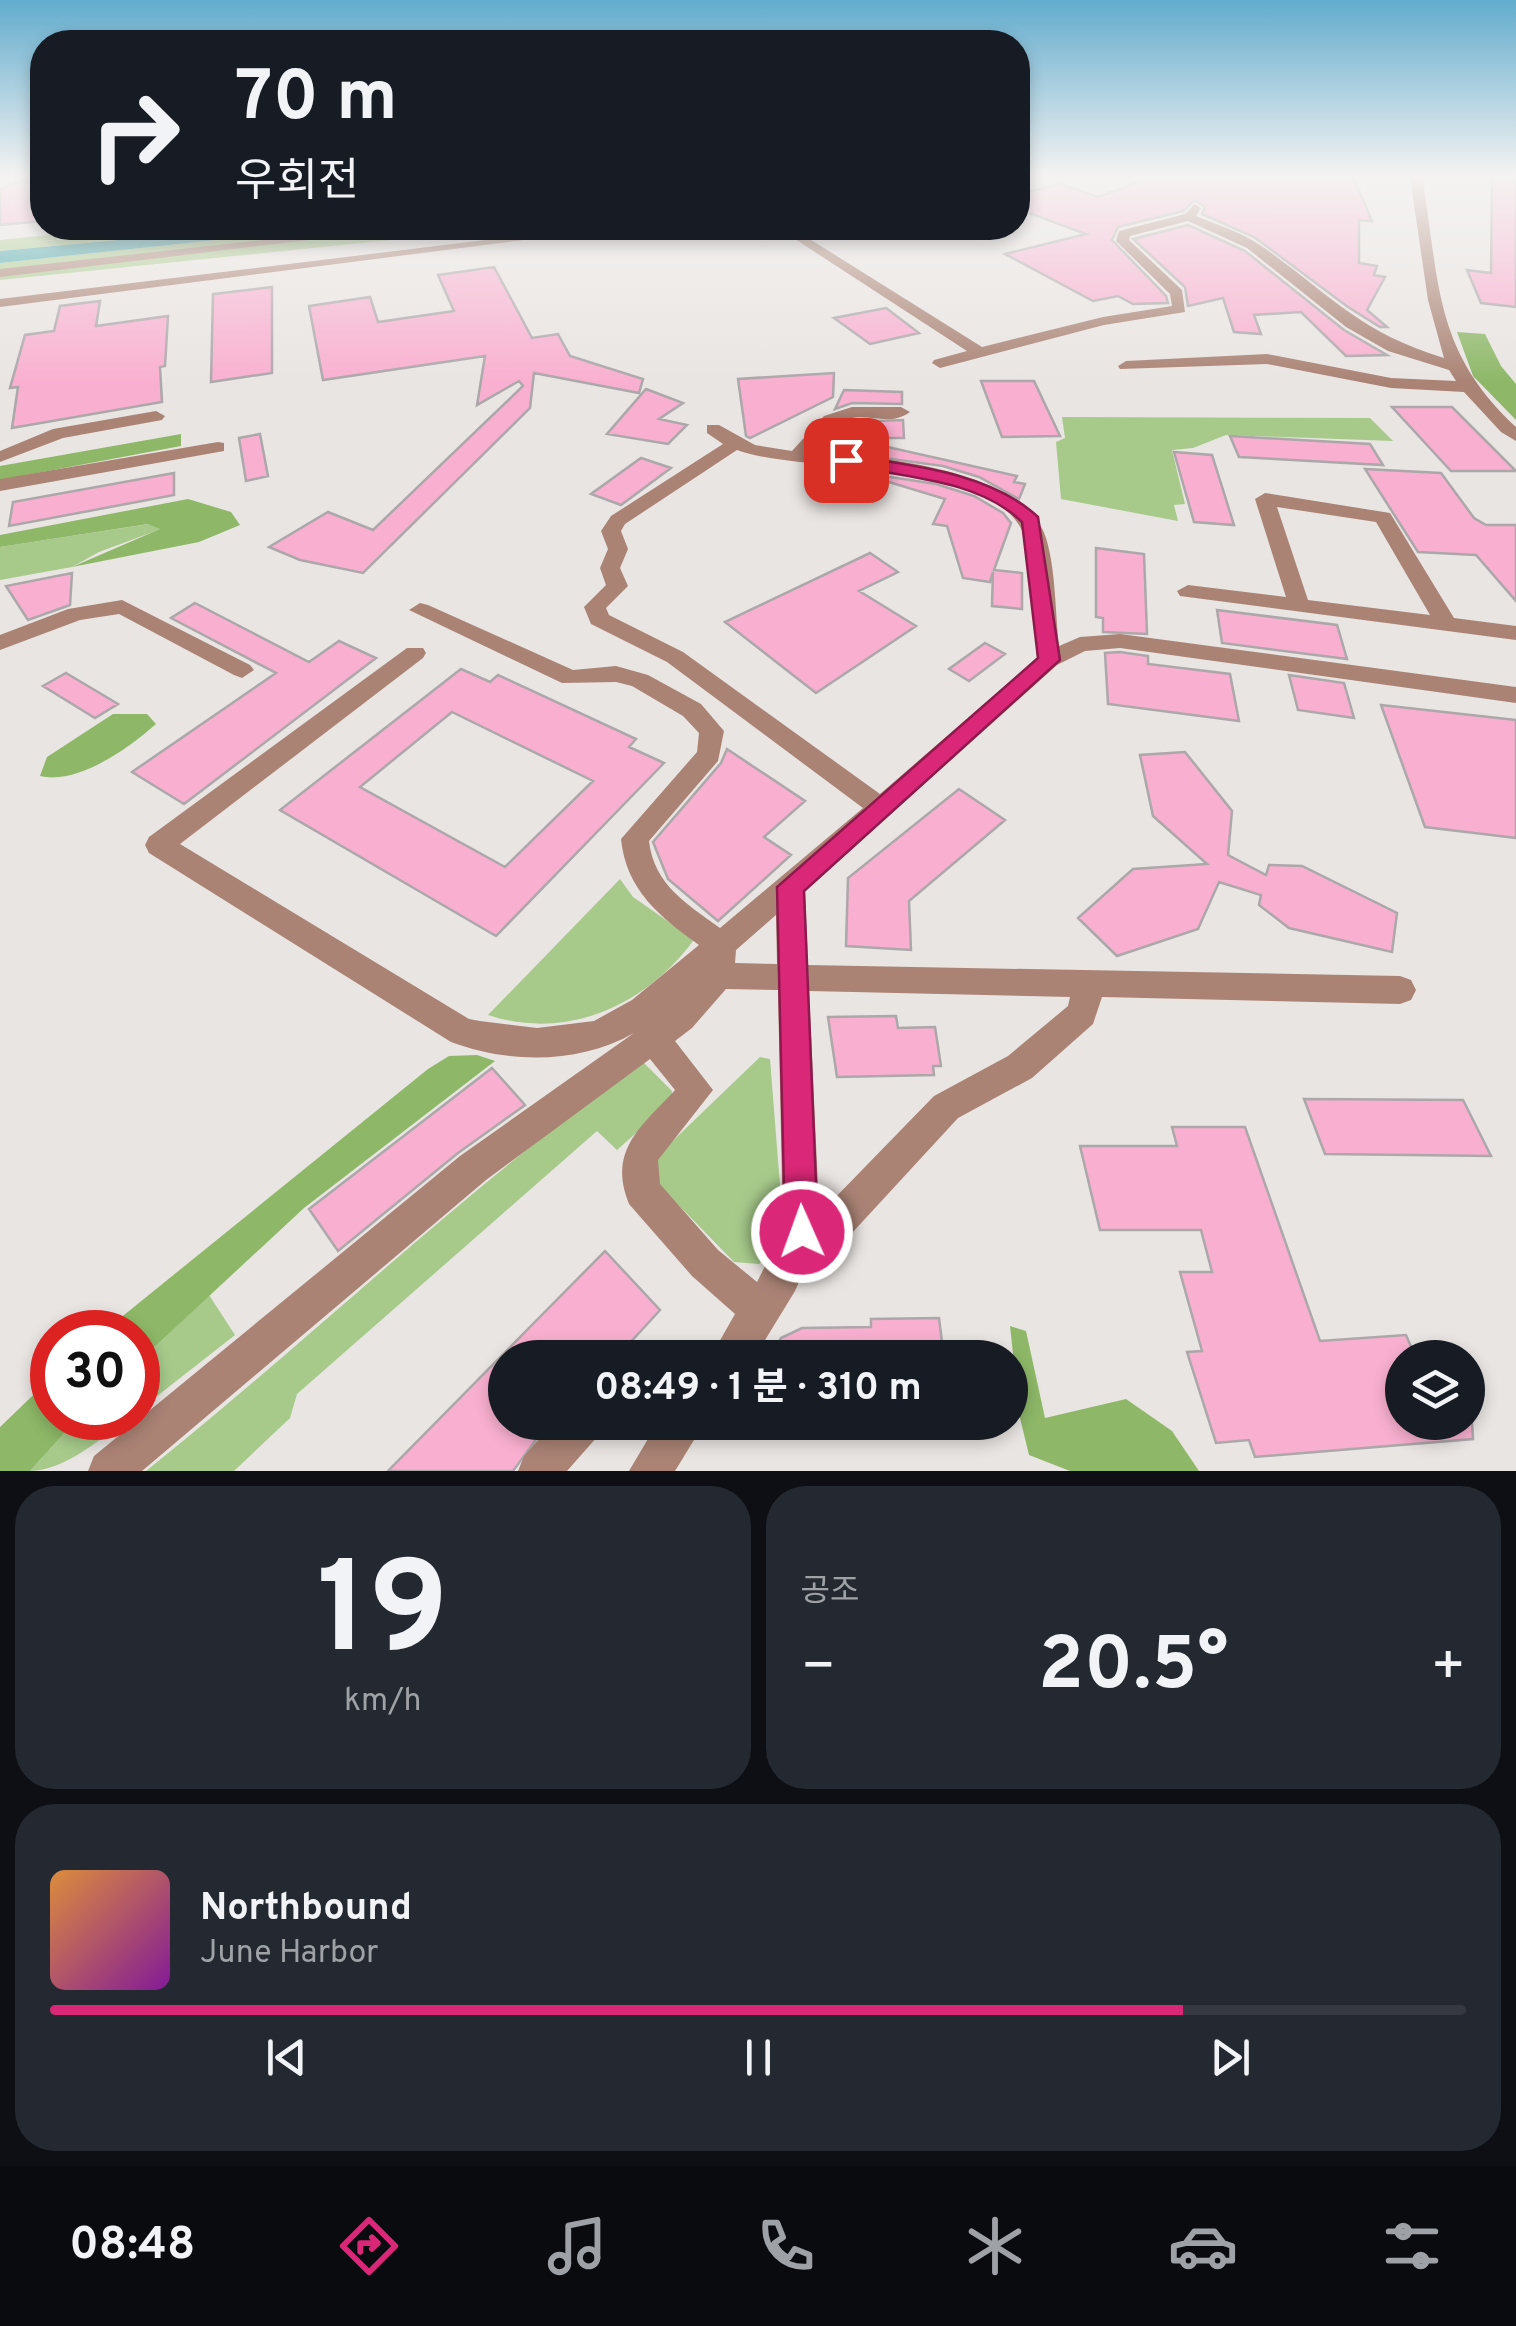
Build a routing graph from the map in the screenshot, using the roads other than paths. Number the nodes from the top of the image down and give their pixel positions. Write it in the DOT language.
graph roads {
  1 [pos="241,246"];
  2 [pos="466,246"];
  3 [pos="812,246"];
  4 [pos="1127,246"];
  5 [pos="1253,246"];
  6 [pos="1428,246"];
  7 [pos="0,272"];
  8 [pos="0,302"];
  9 [pos="980,353"];
  10 [pos="940,363"];
  11 [pos="1126,366"];
  12 [pos="1456,367"];
  13 [pos="1470,387"];
  14 [pos="900,412"];
  15 [pos="156,416"];
  16 [pos="713,430"];
  17 [pos="1516,436"];
  18 [pos="735,444"];
  19 [pos="218,446"];
  20 [pos="798,456"];
  21 [pos="0,457"];
  22 [pos="0,485"];
  23 [pos="1188,591"];
  24 [pos="1299,605"];
  25 [pos="420,610"];
  26 [pos="1446,624"];
  27 [pos="1516,633"];
  28 [pos="0,643"];
  29 [pos="415,653"];
  30 [pos="1049,660"];
  31 [pos="242,670"];
  32 [pos="1516,695"];
  33 [pos="881,808"];
  34 [pos="790,887"];
  35 [pos="720,961"];
  36 [pos="794,978"];
  37 [pos="1090,984"];
  38 [pos="1400,990"];
  39 [pos="653,1039"];
  40 [pos="802,1232"];
  41 [pos="761,1311"];
  42 [pos="742,1340"];
  43 [pos="566,1440"];
  44 [pos="672,1440"];
  45 [pos="109,1471"];
  46 [pos="539,1471"];
  47 [pos="650,1471"];
  1 -- 7 [label="street"];
  2 -- 8 [label="street"];
  3 -- 9 [label="street"];
  4 -- 9 [label="street"];
  5 -- 12 [label="street"];
  6 -- 12 [label="street"];
  9 -- 10 [label="street"];
  11 -- 13 [label="street"];
  12 -- 13 [label="street"];
  13 -- 17 [label="street"];
  14 -- 20 [label="street"];
  15 -- 21 [label="street"];
  16 -- 18 [label="street"];
  18 -- 20 [label="street"];
  18 -- 33 [label="street"];
  19 -- 22 [label="street"];
  20 -- 30 [label="street"];
  23 -- 24 [label="street"];
  24 -- 26 [label="street"];
  24 -- 26 [label="street"];
  25 -- 35 [label="street"];
  26 -- 27 [label="street"];
  28 -- 31 [label="street"];
  29 -- 35 [label="street"];
  30 -- 32 [label="street"];
  30 -- 33 [label="street"];
  33 -- 34 [label="street"];
  34 -- 35 [label="street"];
  34 -- 36 [label="street"];
  35 -- 36 [label="street"];
  35 -- 39 [label="street"];
  36 -- 37 [label="street"];
  36 -- 40 [label="street"];
  37 -- 38 [label="street"];
  37 -- 40 [label="street"];
  39 -- 41 [label="street"];
  39 -- 45 [label="street"];
  40 -- 41 [label="street"];
  41 -- 42 [label="street"];
  43 -- 46 [label="street"];
  44 -- 47 [label="street"];
}
